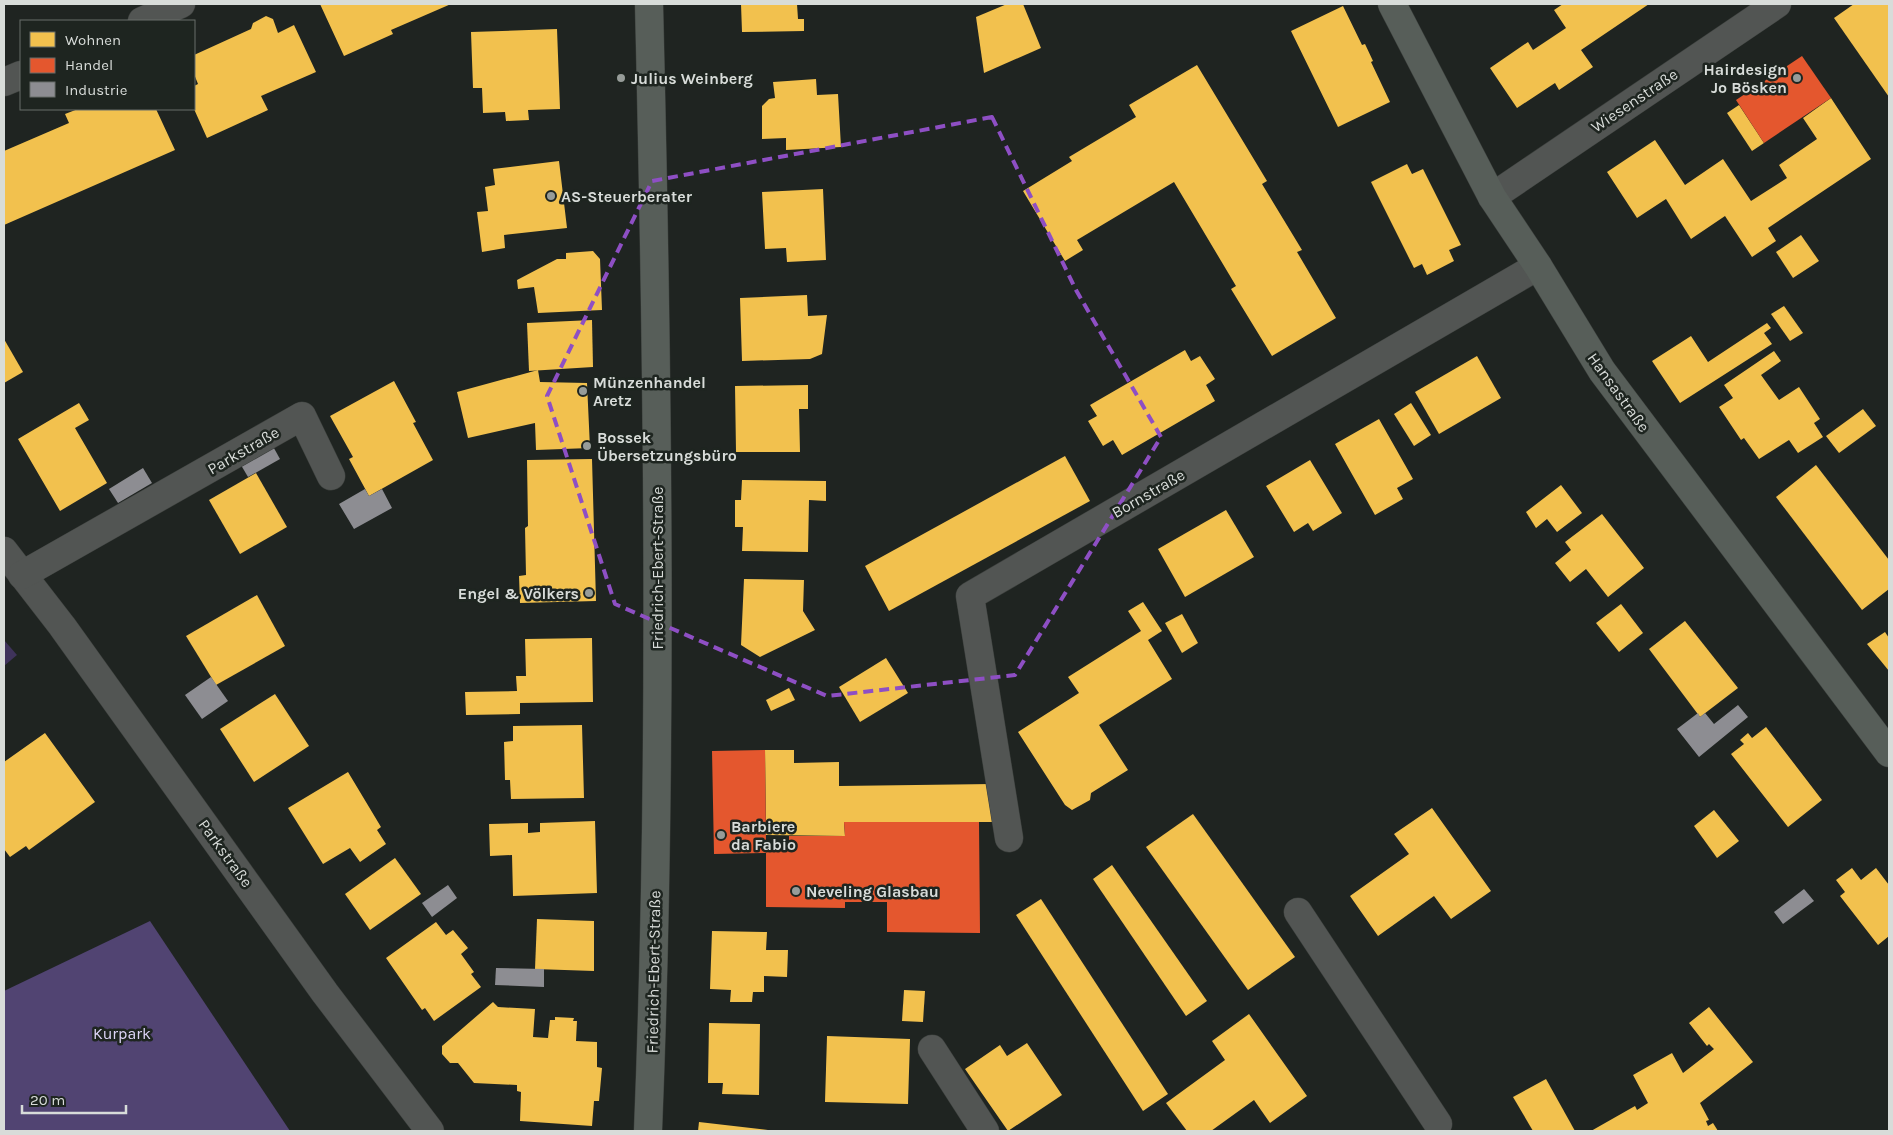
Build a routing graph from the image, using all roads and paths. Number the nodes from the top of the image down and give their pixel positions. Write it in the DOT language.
graph roads {
  1 [pos="181,4"];
  2 [pos="649,4"];
  3 [pos="1392,4"];
  4 [pos="1777,4"];
  5 [pos="144,20"];
  6 [pos="20,75"];
  7 [pos="4,82"];
  8 [pos="1492,197"];
  9 [pos="1538,266"];
  10 [pos="332,476"];
  11 [pos="4,551"];
  12 [pos="22,575"];
  13 [pos="1889,753"];
  14 [pos="1010,838"];
  15 [pos="1298,912"];
  16 [pos="932,1049"];
  17 [pos="1441,1129"];
  18 [pos="430,1131"];
  19 [pos="648,1131"];
  20 [pos="985,1131"];
  1 -- 5 [label="street"];
  2 -- 19 [label="main road, Friedrich-Ebert-Straße"];
  3 -- 8 [label="main road, Hansastraße"];
  4 -- 8 [label="street, Wiesenstraße"];
  6 -- 7 [label="street"];
  8 -- 9 [label="main road, Hansastraße"];
  9 -- 13 [label="main road, Hansastraße"];
  9 -- 14 [label="street, Bornstraße"];
  10 -- 12 [label="street, Parkstraße"];
  11 -- 12 [label="street, Parkstraße"];
  12 -- 18 [label="street, Parkstraße"];
  15 -- 17 [label="street"];
  16 -- 20 [label="street"];
}
